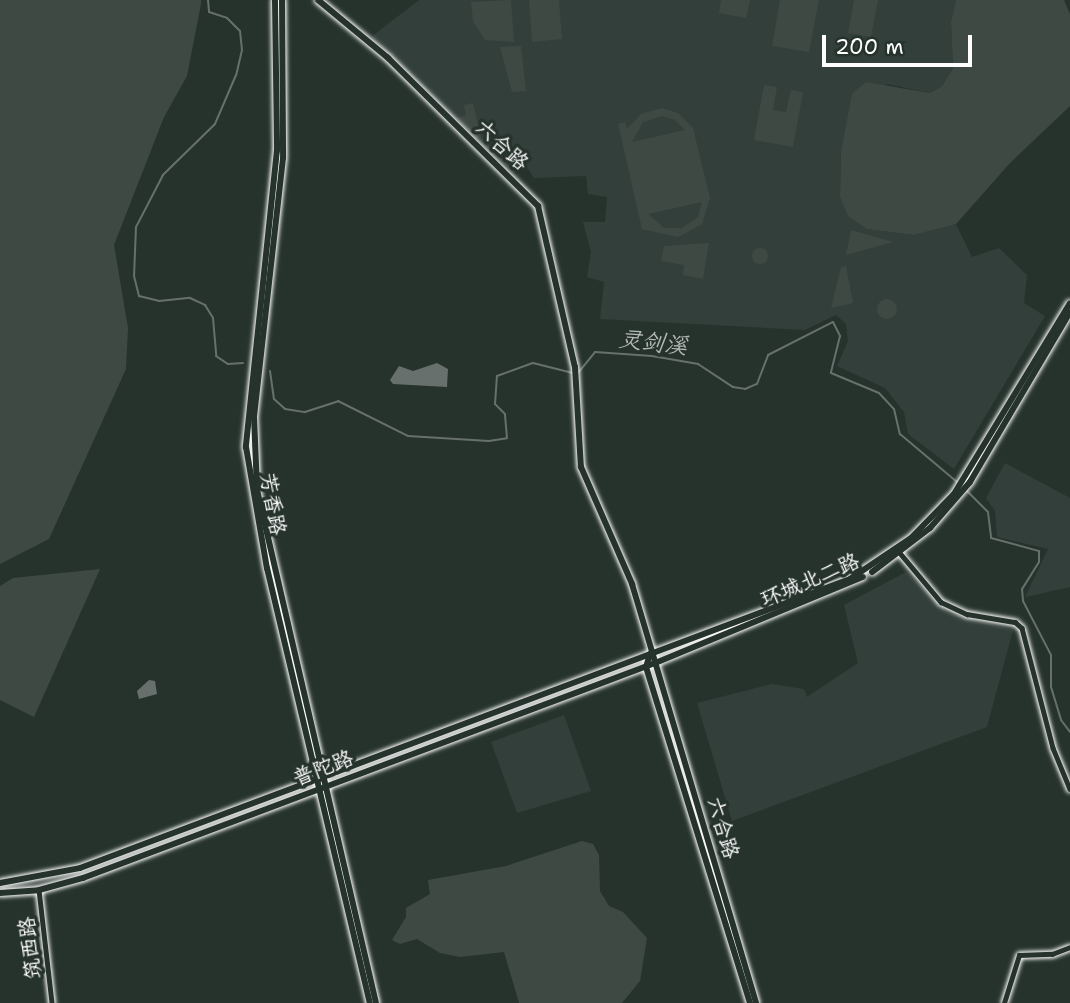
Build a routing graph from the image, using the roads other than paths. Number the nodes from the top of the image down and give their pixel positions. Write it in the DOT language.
graph roads {
  1 [pos="275,0"];
  2 [pos="282,0"];
  3 [pos="318,0"];
  4 [pos="1070,306"];
  5 [pos="956,496"];
  6 [pos="900,553"];
  7 [pos="649,654"];
  8 [pos="655,663"];
  9 [pos="646,667"];
  10 [pos="318,776"];
  11 [pos="321,787"];
  12 [pos="1070,789"];
  13 [pos="0,883"];
  14 [pos="39,890"];
  15 [pos="0,893"];
  16 [pos="1070,947"];
  17 [pos="52,1003"];
  18 [pos="370,1003"];
  19 [pos="376,1003"];
  20 [pos="750,1003"];
  21 [pos="756,1003"];
  22 [pos="1004,1003"];
  1 -- 10 [label="main road, 芳香路"];
  2 -- 10 [label="main road, 芳香路"];
  3 -- 7 [label="main road, 六合路"];
  4 -- 5 [label="main road"];
  5 -- 6 [label="main road, 环城北二路"];
  5 -- 7 [label="main road, 环城北二路"];
  6 -- 8 [label="main road, 环城北二路"];
  6 -- 12 [label="street"];
  7 -- 8 [label="main road, 六合路"];
  7 -- 9 [label="main road"];
  7 -- 10 [label="main road, 普陀路"];
  8 -- 9 [label="main road, 普陀路"];
  8 -- 21 [label="main road, 六合路"];
  9 -- 11 [label="main road, 普陀路"];
  9 -- 20 [label="main road, 六合路"];
  10 -- 11 [label="main road, 芳香路"];
  10 -- 13 [label="main road, 普陀路"];
  11 -- 14 [label="main road, 普陀路"];
  11 -- 18 [label="main road, 芳香路"];
  11 -- 19 [label="main road, 芳香路"];
  14 -- 15 [label="main road, 普陀路"];
  14 -- 17 [label="street, 筑西路"];
  16 -- 22 [label="street"];
}
